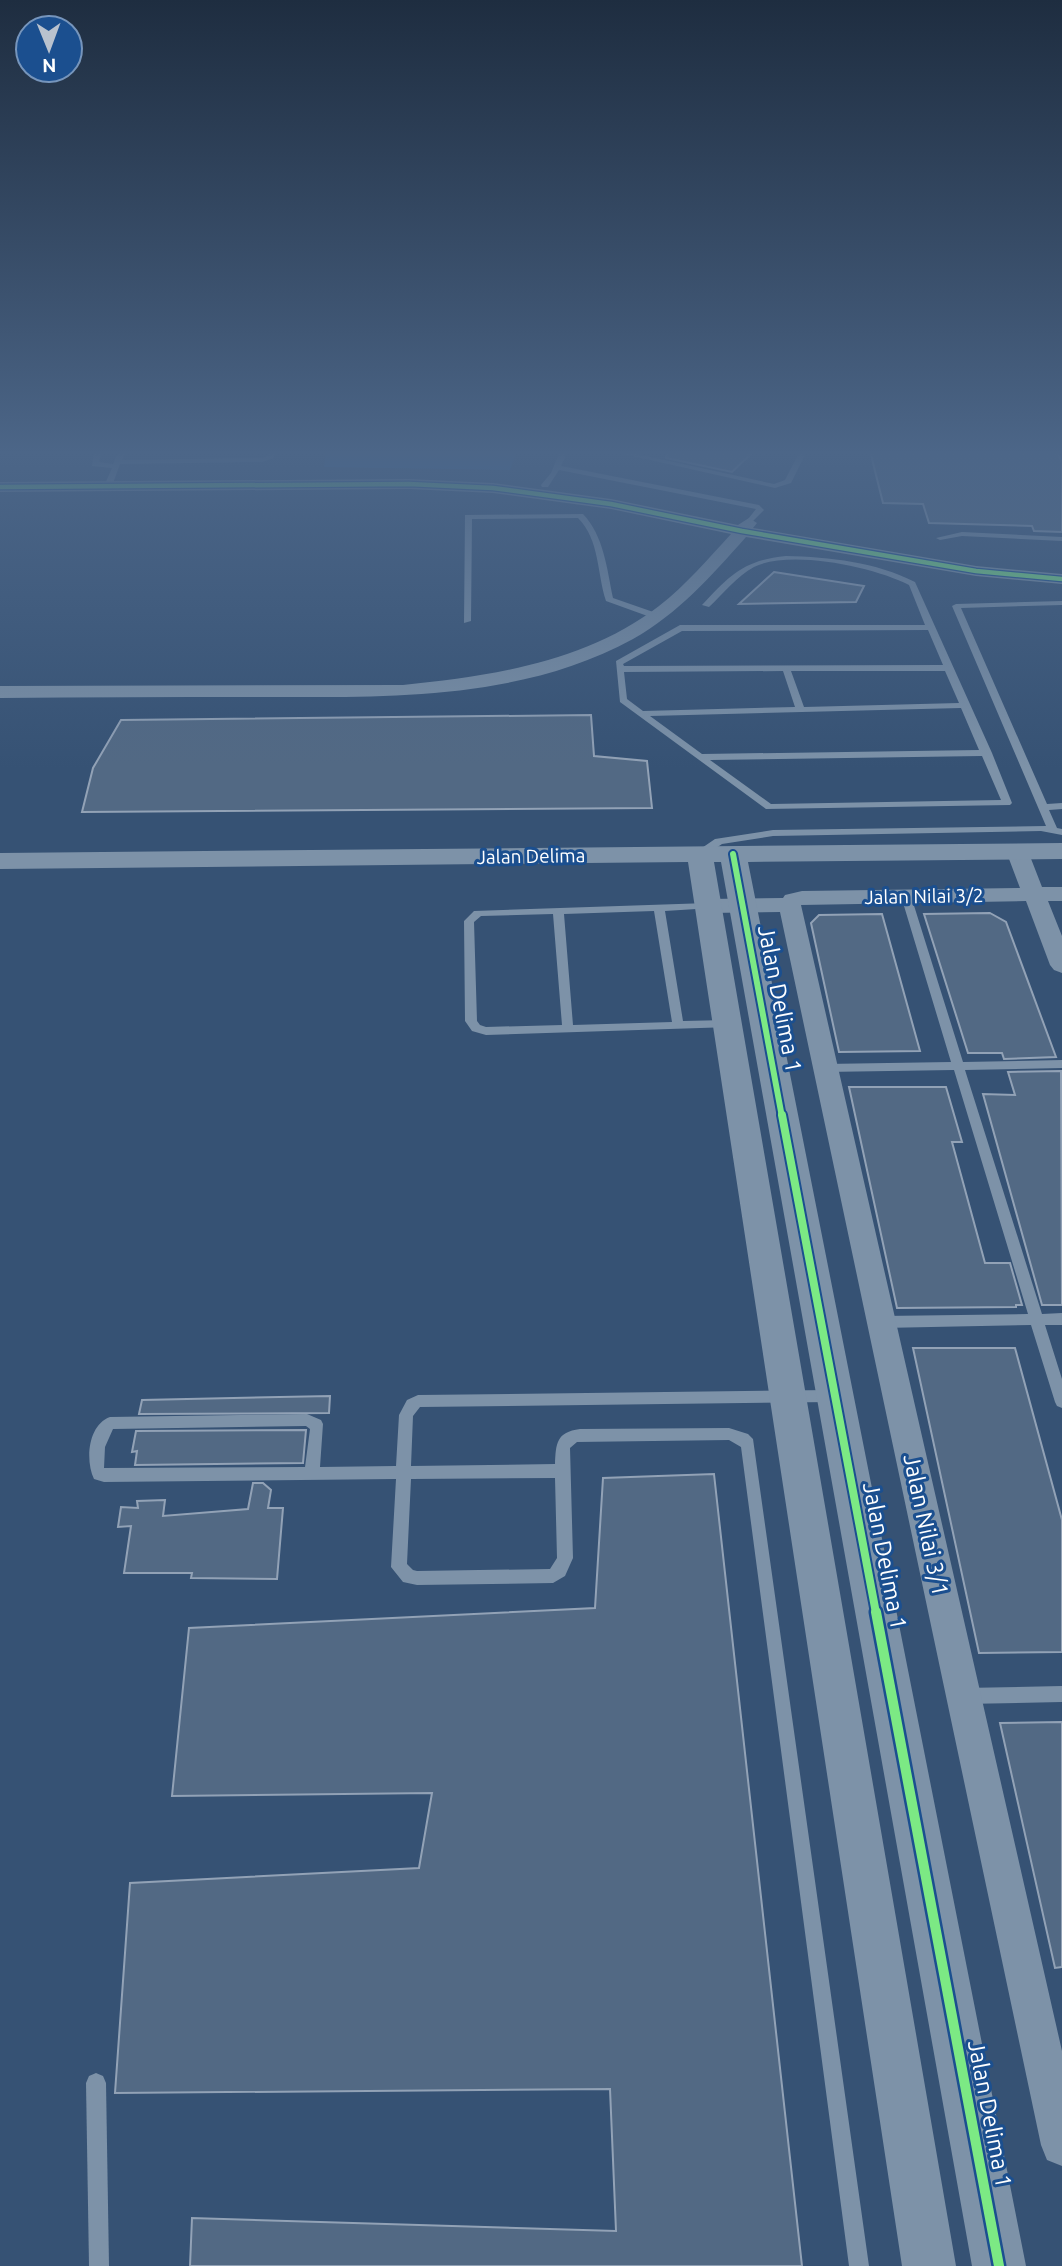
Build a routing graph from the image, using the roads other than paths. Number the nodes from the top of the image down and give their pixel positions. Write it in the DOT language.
graph roads {
  1 [pos="468,557"];
  2 [pos="599,557"];
  3 [pos="718,557"];
  4 [pos="901,557"];
  5 [pos="937,557"];
  6 [pos="1062,569"];
  7 [pos="1062,579"];
  8 [pos="1062,603"];
  9 [pos="706,605"];
  10 [pos="656,616"];
  11 [pos="467,621"];
  12 [pos="930,627"];
  13 [pos="786,668"];
  14 [pos="949,668"];
  15 [pos="622,669"];
  16 [pos="0,692"];
  17 [pos="966,705"];
  18 [pos="800,708"];
  19 [pos="641,714"];
  20 [pos="987,753"];
  21 [pos="700,758"];
  22 [pos="1062,806"];
  23 [pos="870,807"];
  24 [pos="1043,807"];
  25 [pos="877,831"];
  26 [pos="1059,837"];
  27 [pos="1017,851"];
  28 [pos="700,854"];
  29 [pos="733,854"];
  30 [pos="0,861"];
  31 [pos="1062,894"];
  32 [pos="1034,895"];
  33 [pos="906,896"];
  34 [pos="790,905"];
  35 [pos="726,906"];
  36 [pos="659,907"];
  37 [pos="558,910"];
  38 [pos="1062,965"];
  39 [pos="727,1024"];
  40 [pos="678,1026"];
  41 [pos="568,1029"];
  42 [pos="1062,1064"];
  43 [pos="958,1066"];
  44 [pos="825,1068"];
  45 [pos="1062,1319"];
  46 [pos="1037,1320"];
  47 [pos="882,1322"];
  48 [pos="788,1396"];
  49 [pos="835,1396"];
  50 [pos="1062,1402"];
  51 [pos="562,1471"];
  52 [pos="403,1473"];
  53 [pos="312,1474"];
  54 [pos="1062,1694"];
  55 [pos="964,1696"];
  56 [pos="96,2083"];
  57 [pos="1062,2145"];
  58 [pos="99,2266"];
  59 [pos="859,2266"];
  60 [pos="929,2266"];
  61 [pos="999,2266"];
  1 -- 11 [label="lane"];
  2 -- 10 [label="lane"];
  3 -- 10 [label="street"];
  4 -- 7 [label="street"];
  5 -- 6 [label="street"];
  8 -- 24 [label="lane"];
  9 -- 12 [label="lane"];
  10 -- 16 [label="street"];
  12 -- 14 [label="lane"];
  12 -- 15 [label="lane"];
  13 -- 14 [label="lane"];
  13 -- 15 [label="lane"];
  13 -- 18 [label="lane"];
  14 -- 17 [label="lane"];
  15 -- 19 [label="lane"];
  17 -- 18 [label="lane"];
  17 -- 20 [label="lane"];
  18 -- 19 [label="lane"];
  19 -- 21 [label="lane"];
  20 -- 21 [label="lane"];
  20 -- 23 [label="lane"];
  21 -- 23 [label="lane"];
  22 -- 24 [label="lane"];
  23 -- 25 [label="lane"];
  24 -- 26 [label="lane"];
  25 -- 26 [label="lane"];
  25 -- 28 [label="lane"];
  26 -- 27 [label="street, Jalan Delima"];
  27 -- 29 [label="street, Jalan Delima"];
  27 -- 32 [label="street"];
  28 -- 29 [label="street, Jalan Delima"];
  28 -- 30 [label="street, Jalan Delima"];
  28 -- 35 [label="street, Jalan Delima 1"];
  29 -- 35 [label="street, Jalan Delima 1"];
  31 -- 32 [label="street, Jalan Nilai 3/2"];
  32 -- 33 [label="street, Jalan Nilai 3/2"];
  32 -- 38 [label="street"];
  33 -- 34 [label="street, Jalan Nilai 3/2"];
  33 -- 43 [label="lane"];
  34 -- 35 [label="street, Jalan Nilai 3/2"];
  34 -- 44 [label="street, Jalan Nilai 3/1"];
  35 -- 36 [label="lane"];
  35 -- 39 [label="street, Jalan Delima 1"];
  35 -- 49 [label="street, Jalan Delima 1"];
  36 -- 37 [label="lane"];
  36 -- 40 [label="lane"];
  37 -- 41 [label="lane"];
  37 -- 41 [label="lane"];
  39 -- 40 [label="lane"];
  39 -- 48 [label="street, Jalan Delima 1"];
  40 -- 41 [label="lane"];
  42 -- 43 [label="lane"];
  43 -- 44 [label="lane"];
  43 -- 46 [label="lane"];
  44 -- 47 [label="street, Jalan Nilai 3/1"];
  45 -- 46 [label="lane"];
  46 -- 47 [label="lane"];
  46 -- 50 [label="lane"];
  47 -- 55 [label="street, Jalan Nilai 3/1"];
  48 -- 49 [label="lane"];
  48 -- 52 [label="lane"];
  48 -- 60 [label="street, Jalan Delima 1"];
  49 -- 61 [label="street, Jalan Delima 1"];
  51 -- 52 [label="lane"];
  51 -- 52 [label="lane"];
  51 -- 59 [label="lane"];
  52 -- 53 [label="lane"];
  53 -- 53 [label="lane"];
  54 -- 55 [label="lane"];
  55 -- 57 [label="street, Jalan Nilai 3/1"];
  56 -- 58 [label="lane"];
}
